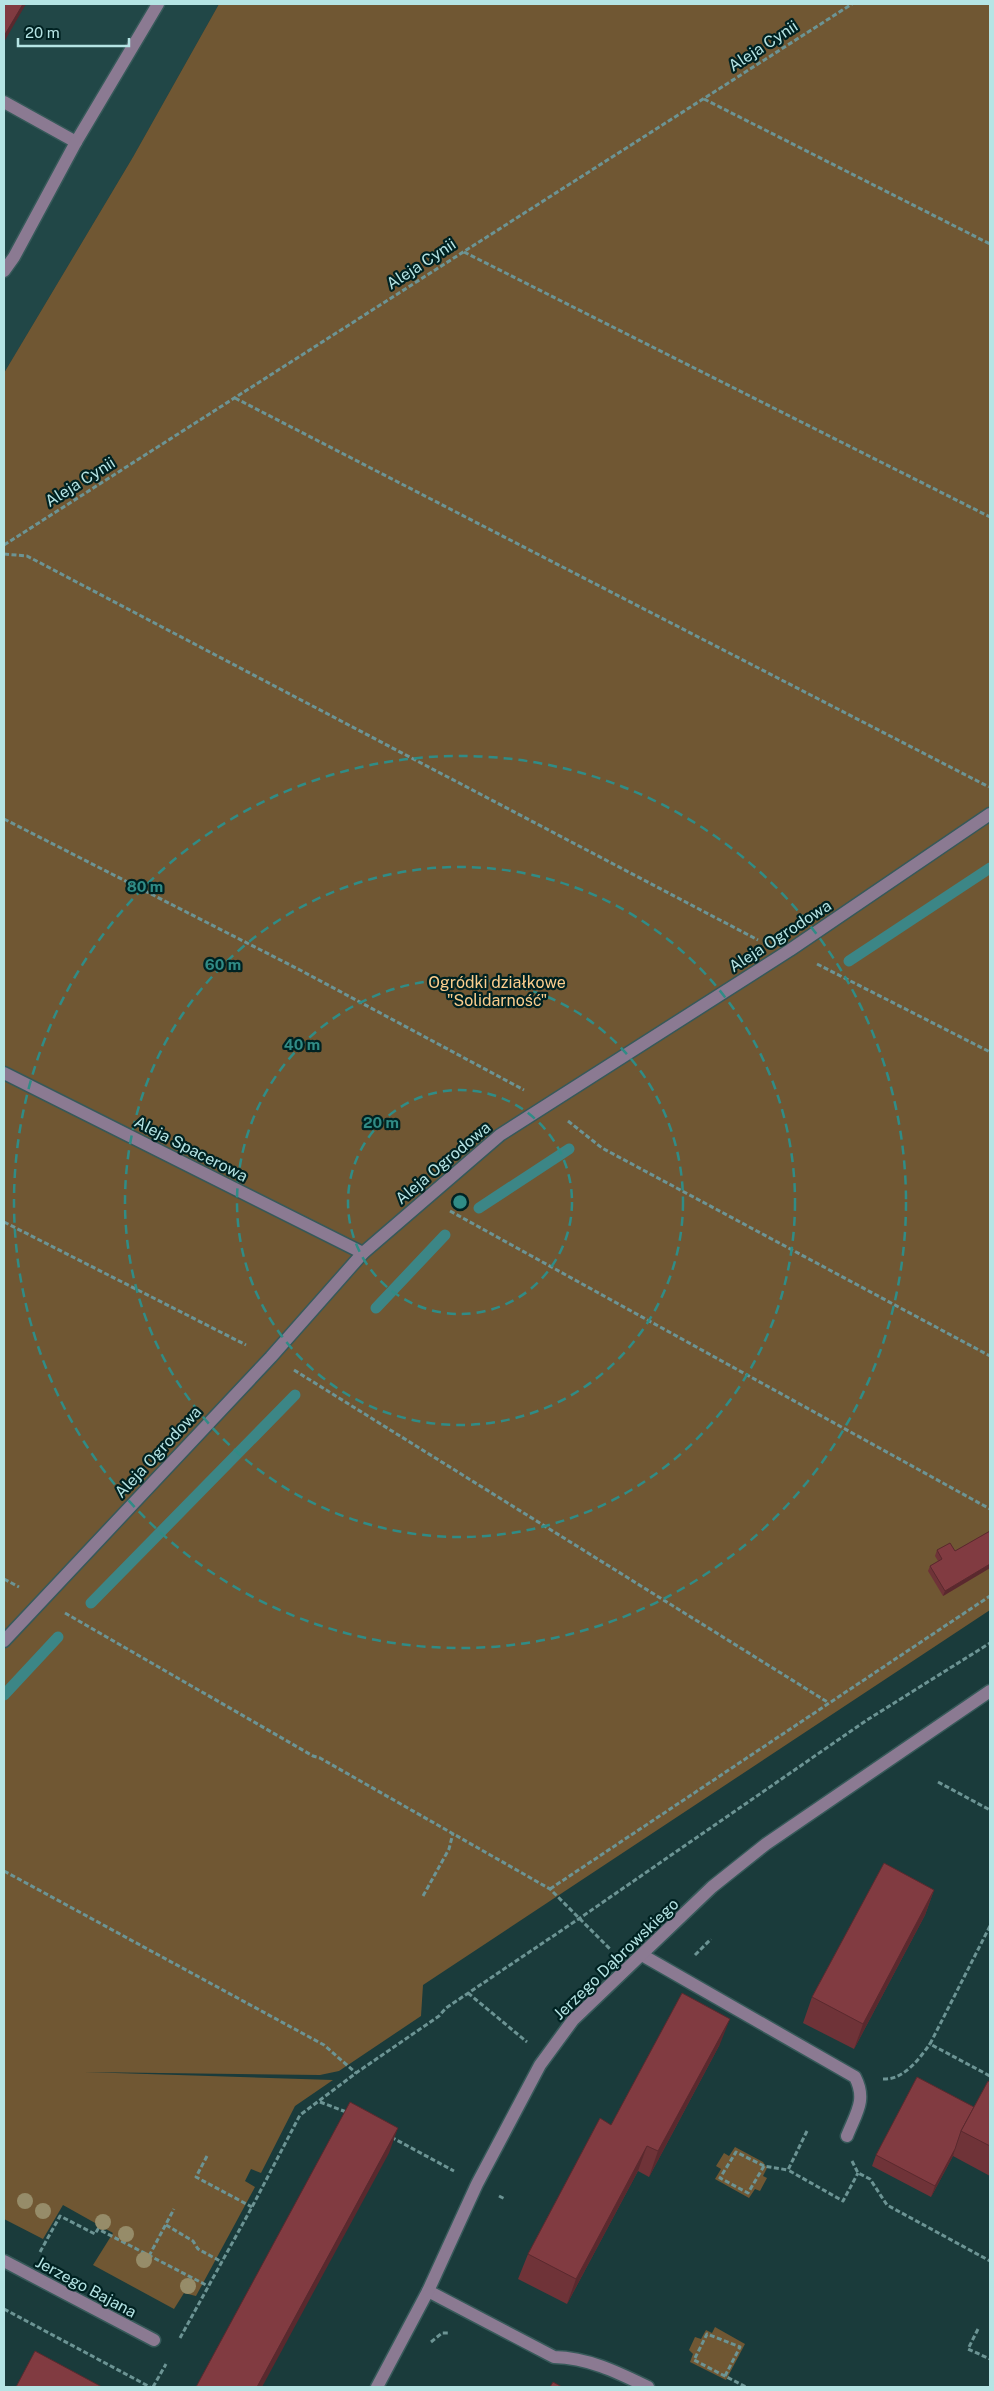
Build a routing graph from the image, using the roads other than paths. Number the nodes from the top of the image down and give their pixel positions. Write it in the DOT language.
graph roads {
  1 [pos="158,4"];
  2 [pos="4,102"];
  3 [pos="76,142"];
  4 [pos="4,271"];
  5 [pos="990,814"];
  6 [pos="4,1073"];
  7 [pos="363,1253"];
  8 [pos="4,1640"];
  9 [pos="990,1691"];
  10 [pos="642,1955"];
  11 [pos="847,2136"];
  12 [pos="4,2261"];
  13 [pos="428,2291"];
  14 [pos="154,2340"];
  15 [pos="377,2387"];
  16 [pos="648,2387"];
  1 -- 3 [label="street"];
  2 -- 3 [label="street"];
  3 -- 4 [label="street"];
  5 -- 7 [label="street, Aleja Ogrodowa"];
  6 -- 7 [label="street, Aleja Spacerowa"];
  7 -- 8 [label="street, Aleja Ogrodowa"];
  9 -- 10 [label="street, Jerzego Dąbrowskiego"];
  10 -- 11 [label="street"];
  10 -- 13 [label="street, Jerzego Dąbrowskiego"];
  12 -- 14 [label="street, Jerzego Bajana"];
  13 -- 15 [label="street, Jerzego Dąbrowskiego"];
  13 -- 16 [label="street"];
}
